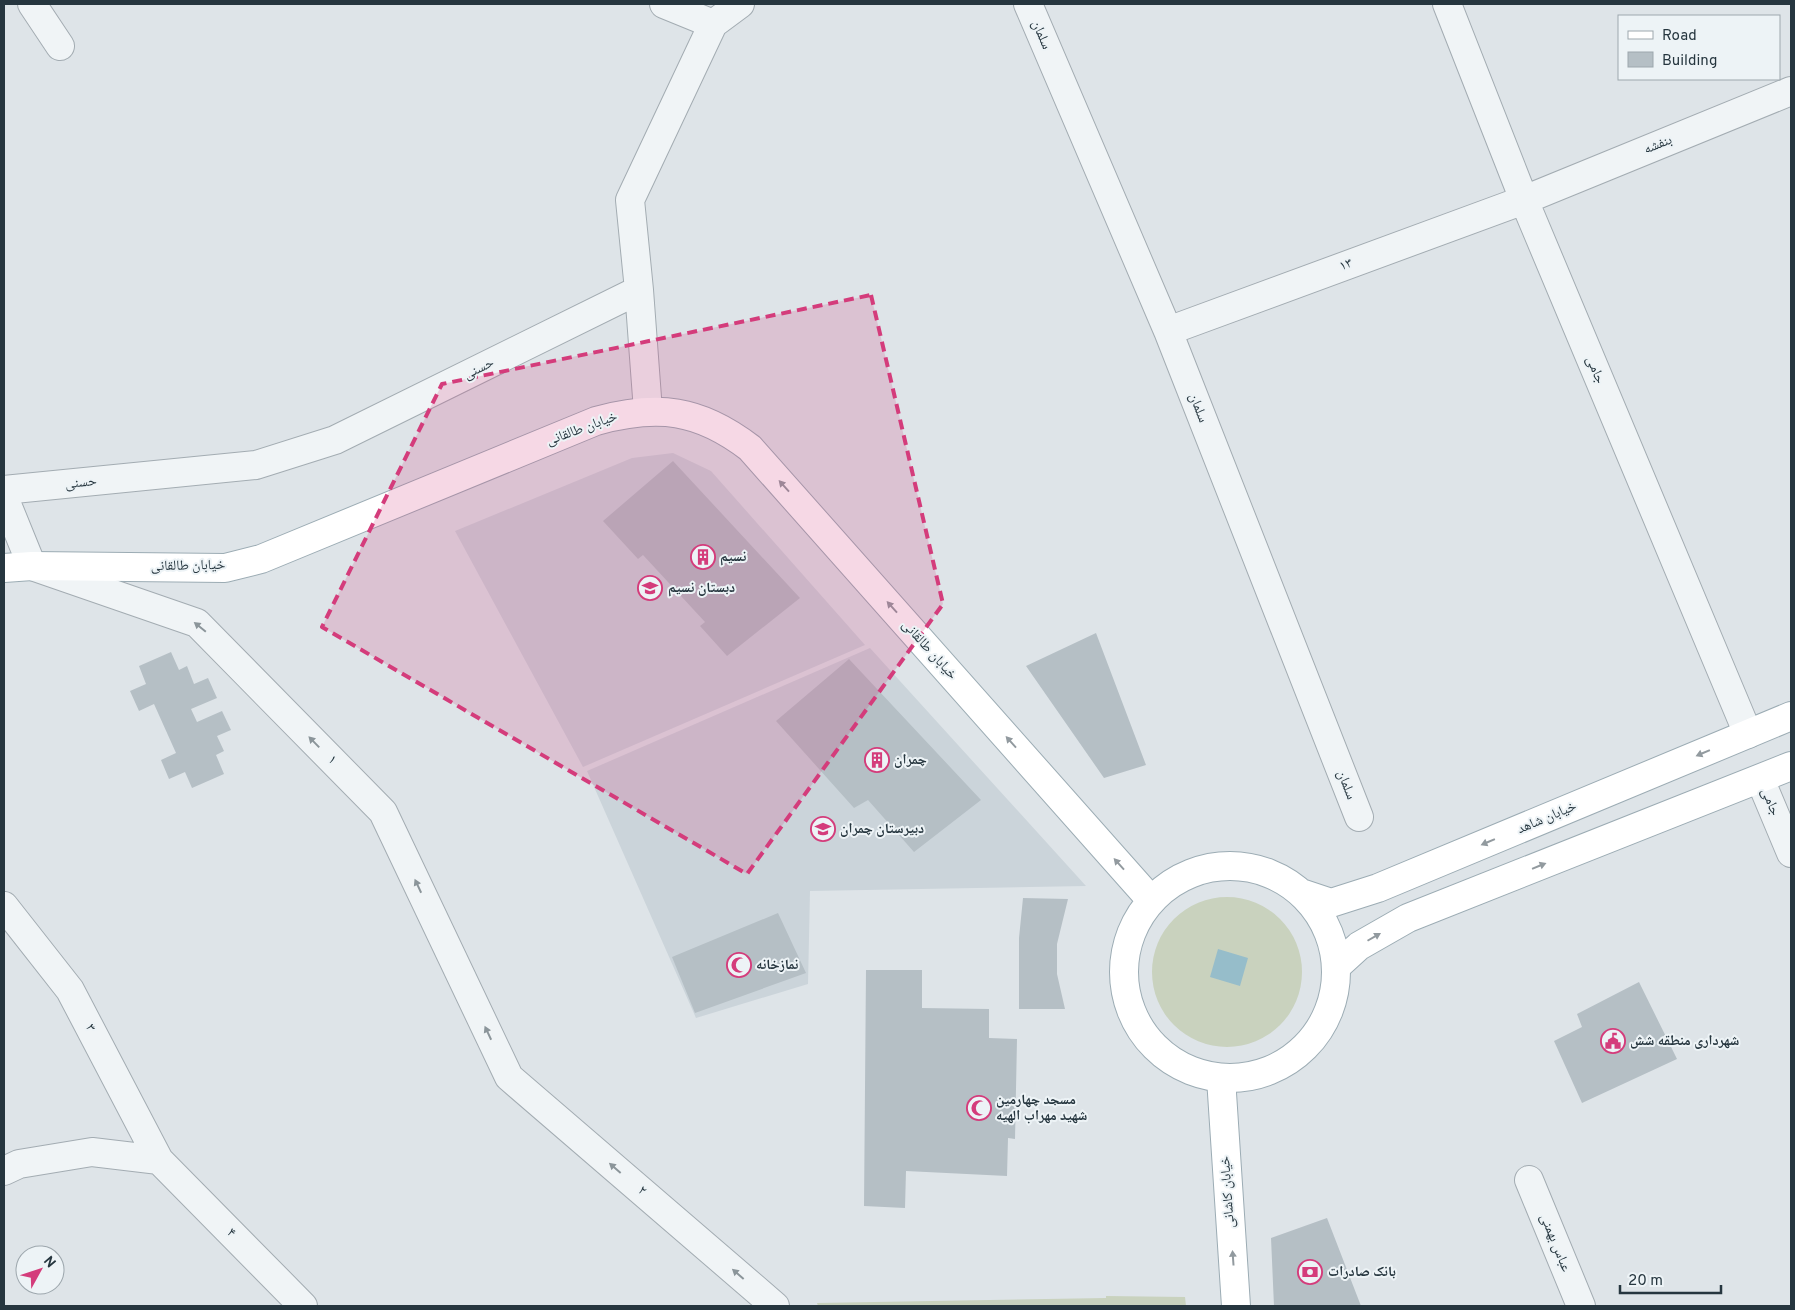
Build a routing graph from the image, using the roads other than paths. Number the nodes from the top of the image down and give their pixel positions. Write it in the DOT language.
graph roads {
  1 [pos="32,4"];
  2 [pos="664,4"];
  3 [pos="740,4"];
  4 [pos="1028,4"];
  5 [pos="1446,4"];
  6 [pos="713,24"];
  7 [pos="60,46"];
  8 [pos="1791,90"];
  9 [pos="1524,200"];
  10 [pos="639,290"];
  11 [pos="1168,331"];
  12 [pos="648,411"];
  13 [pos="4,490"];
  14 [pos="4,497"];
  15 [pos="32,566"];
  16 [pos="4,568"];
  17 [pos="1791,716"];
  18 [pos="1748,734"];
  19 [pos="1791,766"];
  20 [pos="1760,779"];
  21 [pos="1359,817"];
  22 [pos="1791,853"];
  23 [pos="1301,893"];
  24 [pos="1151,900"];
  25 [pos="4,906"];
  26 [pos="1336,967"];
  27 [pos="509,1077"];
  28 [pos="1221,1078"];
  29 [pos="159,1160"];
  30 [pos="4,1171"];
  31 [pos="1529,1180"];
  32 [pos="303,1306"];
  33 [pos="774,1306"];
  34 [pos="1236,1306"];
  35 [pos="1581,1306"];
  1 -- 7 [label="street"];
  2 -- 6 [label="street"];
  3 -- 6 [label="street"];
  4 -- 11 [label="street, سلمان"];
  5 -- 9 [label="street, جامی"];
  6 -- 10 [label="street"];
  8 -- 9 [label="street, بنفشه"];
  9 -- 11 [label="street, ۱۳"];
  9 -- 18 [label="street, جامی"];
  10 -- 12 [label="street"];
  10 -- 13 [label="street, حسنی"];
  11 -- 21 [label="street, سلمان"];
  12 -- 15 [label="main road, خیابان طالقانی"];
  24 -- 12 [label="main road, خیابان طالقانی, one-way"];
  14 -- 15 [label="street"];
  15 -- 16 [label="main road, خیابان طالقانی"];
  27 -- 15 [label="street, ۱, one-way"];
  17 -- 18 [label="main road, خیابان شاهد"];
  18 -- 23 [label="main road, خیابان شاهد, one-way"];
  19 -- 20 [label="main road"];
  20 -- 22 [label="street, جامی"];
  26 -- 20 [label="main road, one-way"];
  23 -- 24 [label="main road"];
  23 -- 26 [label="main road"];
  24 -- 28 [label="main road"];
  25 -- 29 [label="street, ۳"];
  26 -- 28 [label="main road"];
  33 -- 27 [label="street, ۲, one-way"];
  34 -- 28 [label="main road, خیابان کاشانی, one-way"];
  29 -- 30 [label="street"];
  29 -- 32 [label="street, ۴"];
  31 -- 35 [label="street, عباس بهمنی"];
}
